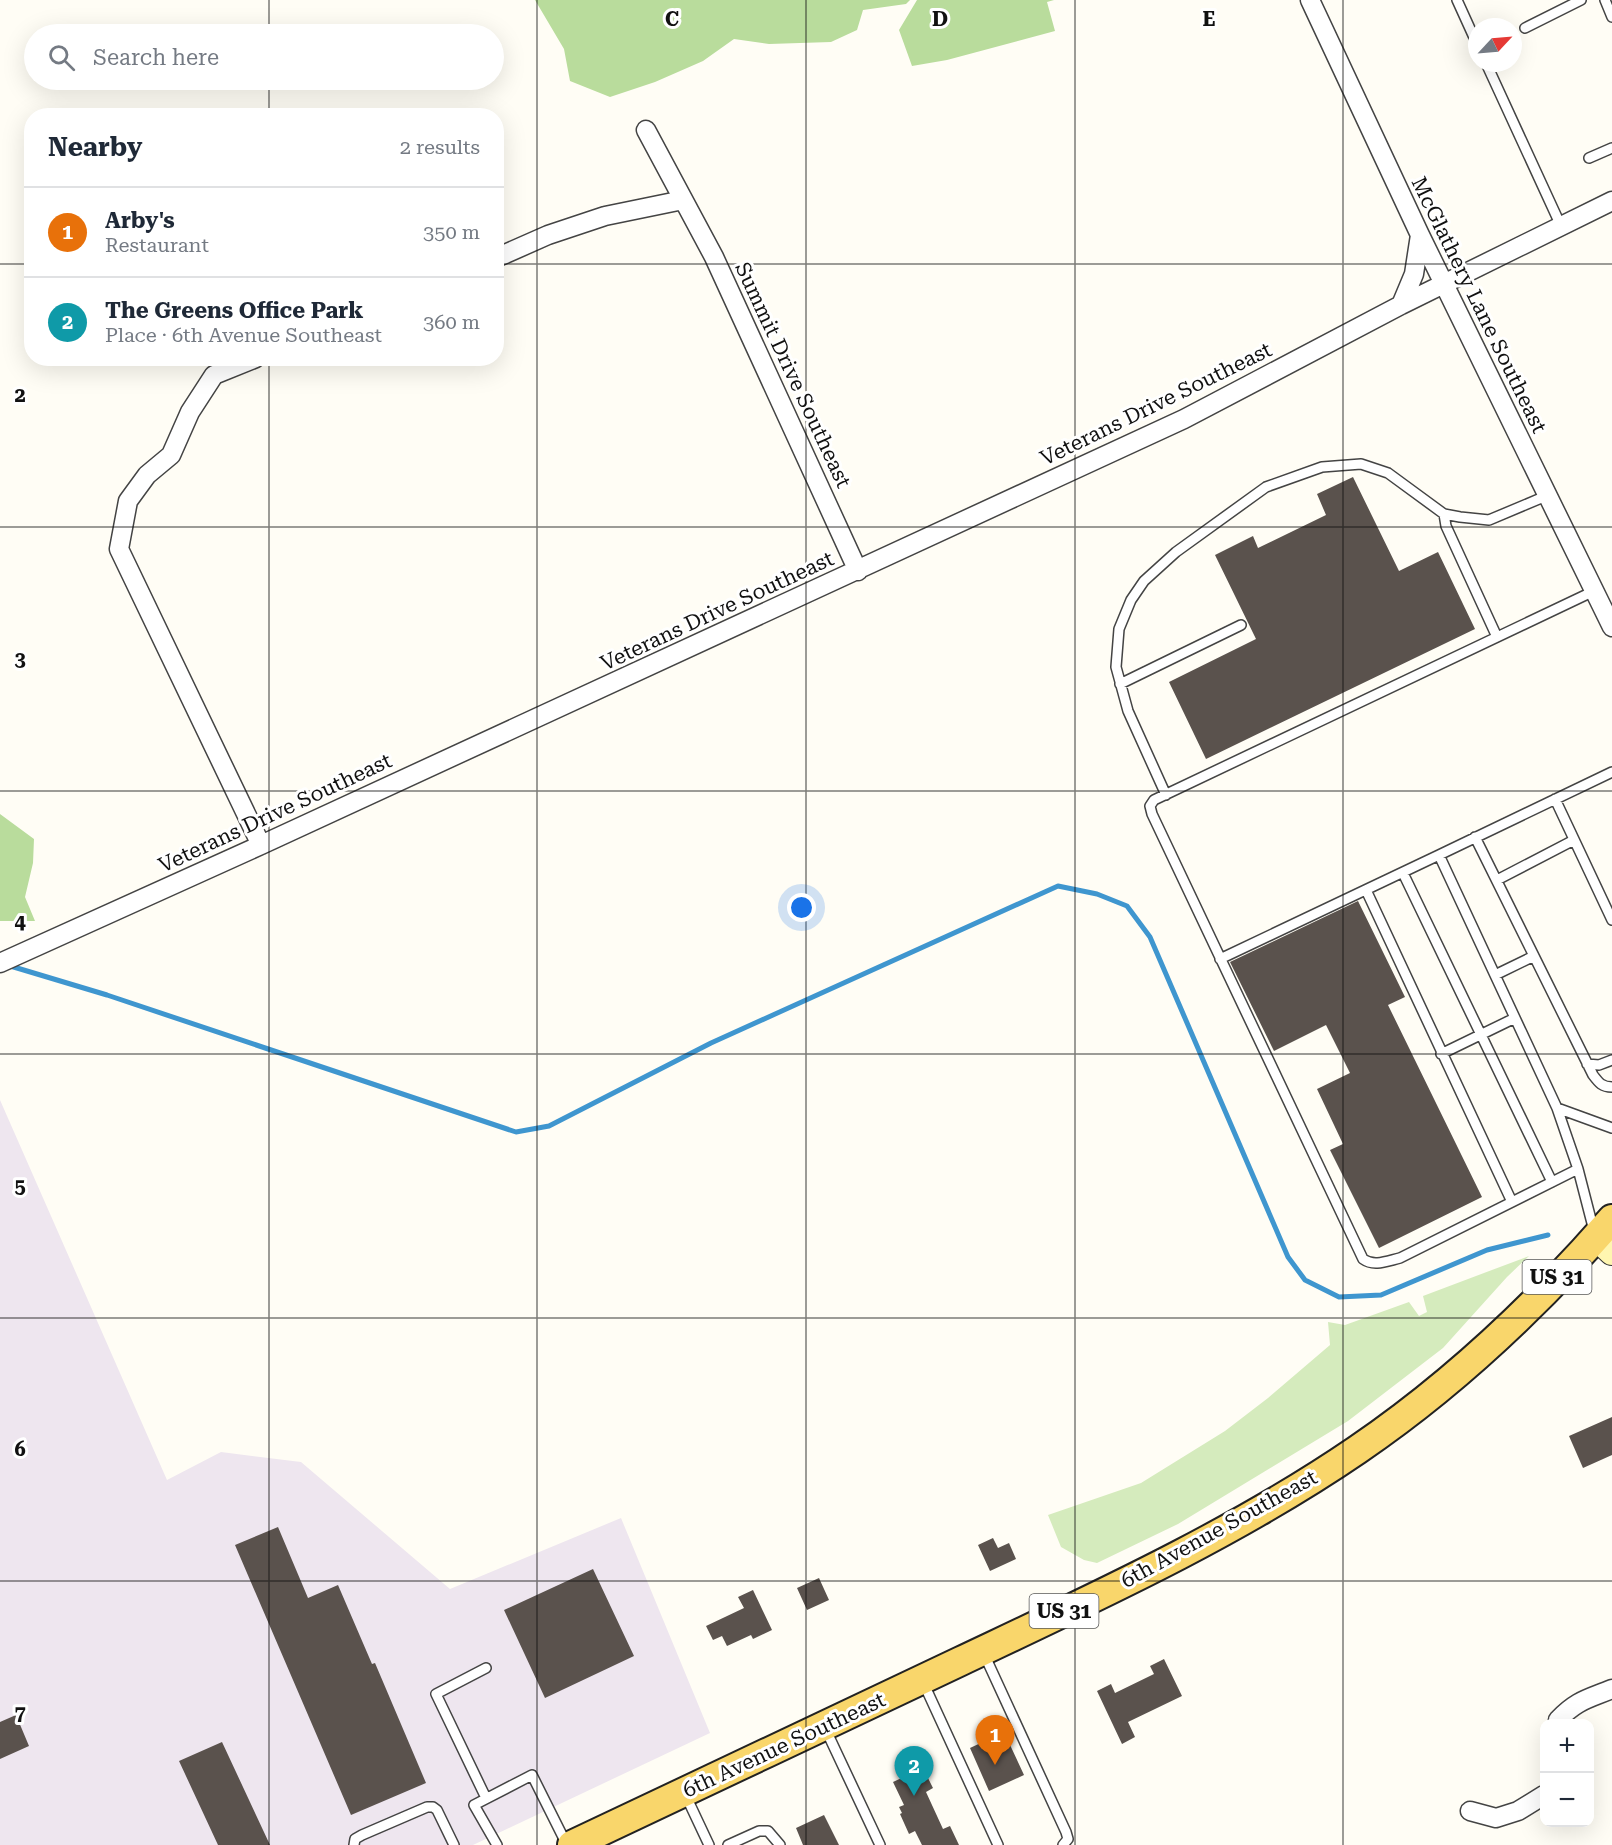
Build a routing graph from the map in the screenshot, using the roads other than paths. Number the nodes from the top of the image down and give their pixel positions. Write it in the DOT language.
graph roads {
  1 [pos="1310,0"];
  2 [pos="1457,0"];
  3 [pos="1581,0"];
  4 [pos="1605,0"];
  5 [pos="1612,17"];
  6 [pos="1468,24"];
  7 [pos="1525,28"];
  8 [pos="1490,72"];
  9 [pos="646,130"];
  10 [pos="1612,148"];
  11 [pos="1590,158"];
  12 [pos="683,200"];
  13 [pos="1612,201"];
  14 [pos="1561,226"];
  15 [pos="1420,235"];
  16 [pos="504,254"];
  17 [pos="1444,284"];
  18 [pos="1401,305"];
  19 [pos="236,366"];
  20 [pos="1546,496"];
  21 [pos="1444,514"];
  22 [pos="858,571"];
  23 [pos="1594,591"];
  24 [pos="1241,625"];
  25 [pos="1612,627"];
  26 [pos="1497,637"];
  27 [pos="1120,684"];
  28 [pos="1612,772"];
  29 [pos="1166,795"];
  30 [pos="1555,799"];
  31 [pos="1476,837"];
  32 [pos="1574,840"];
  33 [pos="261,846"];
  34 [pos="1439,855"];
  35 [pos="1403,873"];
  36 [pos="1497,880"];
  37 [pos="1366,890"];
  38 [pos="1612,920"];
  39 [pos="1534,956"];
  40 [pos="1220,959"];
  41 [pos="0,963"];
  42 [pos="1495,975"];
  43 [pos="1515,1018"];
  44 [pos="1481,1034"];
  45 [pos="1441,1054"];
  46 [pos="1612,1060"];
  47 [pos="1587,1064"];
  48 [pos="1612,1087"];
  49 [pos="1557,1108"];
  50 [pos="1612,1128"];
  51 [pos="1578,1169"];
  52 [pos="1552,1182"];
  53 [pos="1512,1202"];
  54 [pos="1607,1236"];
  55 [pos="982,1651"];
  56 [pos="486,1668"];
  57 [pos="922,1680"];
  58 [pos="1612,1689"];
  59 [pos="1559,1719"];
  60 [pos="824,1725"];
  61 [pos="684,1792"];
  62 [pos="486,1798"];
  63 [pos="1540,1798"];
  64 [pos="1470,1811"];
  65 [pos="354,1845"];
  66 [pos="454,1845"];
  67 [pos="497,1845"];
  68 [pos="569,1845"];
  69 [pos="709,1845"];
  70 [pos="728,1845"];
  71 [pos="780,1845"];
  72 [pos="880,1845"];
  73 [pos="998,1845"];
  74 [pos="1063,1845"];
  1 -- 15 [label="street, McGlathery Lane Southeast"];
  2 -- 6 [label="lane"];
  3 -- 7 [label="lane"];
  4 -- 5 [label="lane"];
  8 -- 14 [label="lane"];
  9 -- 12 [label="street, Summit Drive Southeast"];
  10 -- 11 [label="lane"];
  12 -- 16 [label="street"];
  12 -- 22 [label="street, Summit Drive Southeast"];
  13 -- 14 [label="street, Veterans Drive Southeast"];
  14 -- 17 [label="street, Veterans Drive Southeast"];
  15 -- 17 [label="street, McGlathery Lane Southeast"];
  15 -- 18 [label="street"];
  17 -- 18 [label="street, Veterans Drive Southeast"];
  17 -- 20 [label="street, McGlathery Lane Southeast"];
  18 -- 22 [label="street, Veterans Drive Southeast"];
  19 -- 33 [label="street"];
  20 -- 21 [label="lane"];
  20 -- 23 [label="street, McGlathery Lane Southeast"];
  21 -- 26 [label="lane"];
  21 -- 27 [label="lane"];
  22 -- 33 [label="street, Veterans Drive Southeast"];
  23 -- 25 [label="street, McGlathery Lane Southeast"];
  23 -- 26 [label="lane"];
  24 -- 27 [label="lane"];
  26 -- 29 [label="lane"];
  27 -- 29 [label="lane"];
  28 -- 30 [label="lane"];
  29 -- 40 [label="lane"];
  30 -- 31 [label="lane"];
  30 -- 32 [label="lane"];
  31 -- 34 [label="lane"];
  31 -- 36 [label="lane"];
  32 -- 36 [label="lane"];
  32 -- 38 [label="lane"];
  33 -- 41 [label="street, Veterans Drive Southeast"];
  34 -- 35 [label="lane"];
  34 -- 42 [label="lane"];
  35 -- 37 [label="lane"];
  35 -- 44 [label="lane"];
  36 -- 39 [label="lane"];
  37 -- 40 [label="lane"];
  37 -- 45 [label="lane"];
  39 -- 42 [label="lane"];
  39 -- 47 [label="lane"];
  40 -- 53 [label="lane"];
  42 -- 43 [label="lane"];
  43 -- 44 [label="lane"];
  43 -- 49 [label="lane"];
  44 -- 45 [label="lane"];
  44 -- 52 [label="lane"];
  45 -- 53 [label="lane"];
  46 -- 47 [label="lane"];
  47 -- 48 [label="lane"];
  49 -- 50 [label="lane"];
  49 -- 51 [label="lane"];
  51 -- 52 [label="lane"];
  51 -- 54 [label="lane"];
  52 -- 53 [label="lane"];
  54 -- 55 [label="main road, 6th Avenue Southeast / US 31"];
  55 -- 57 [label="main road, 6th Avenue Southeast / US 31"];
  55 -- 74 [label="lane"];
  56 -- 62 [label="lane"];
  57 -- 60 [label="main road, 6th Avenue Southeast / US 31"];
  57 -- 73 [label="lane"];
  58 -- 59 [label="street"];
  60 -- 61 [label="main road, 6th Avenue Southeast / US 31"];
  60 -- 72 [label="lane"];
  61 -- 68 [label="main road, 6th Avenue Southeast / US 31"];
  61 -- 69 [label="lane"];
  62 -- 67 [label="lane"];
  62 -- 68 [label="lane"];
  63 -- 64 [label="street"];
  65 -- 66 [label="lane"];
  70 -- 71 [label="lane"];
}
